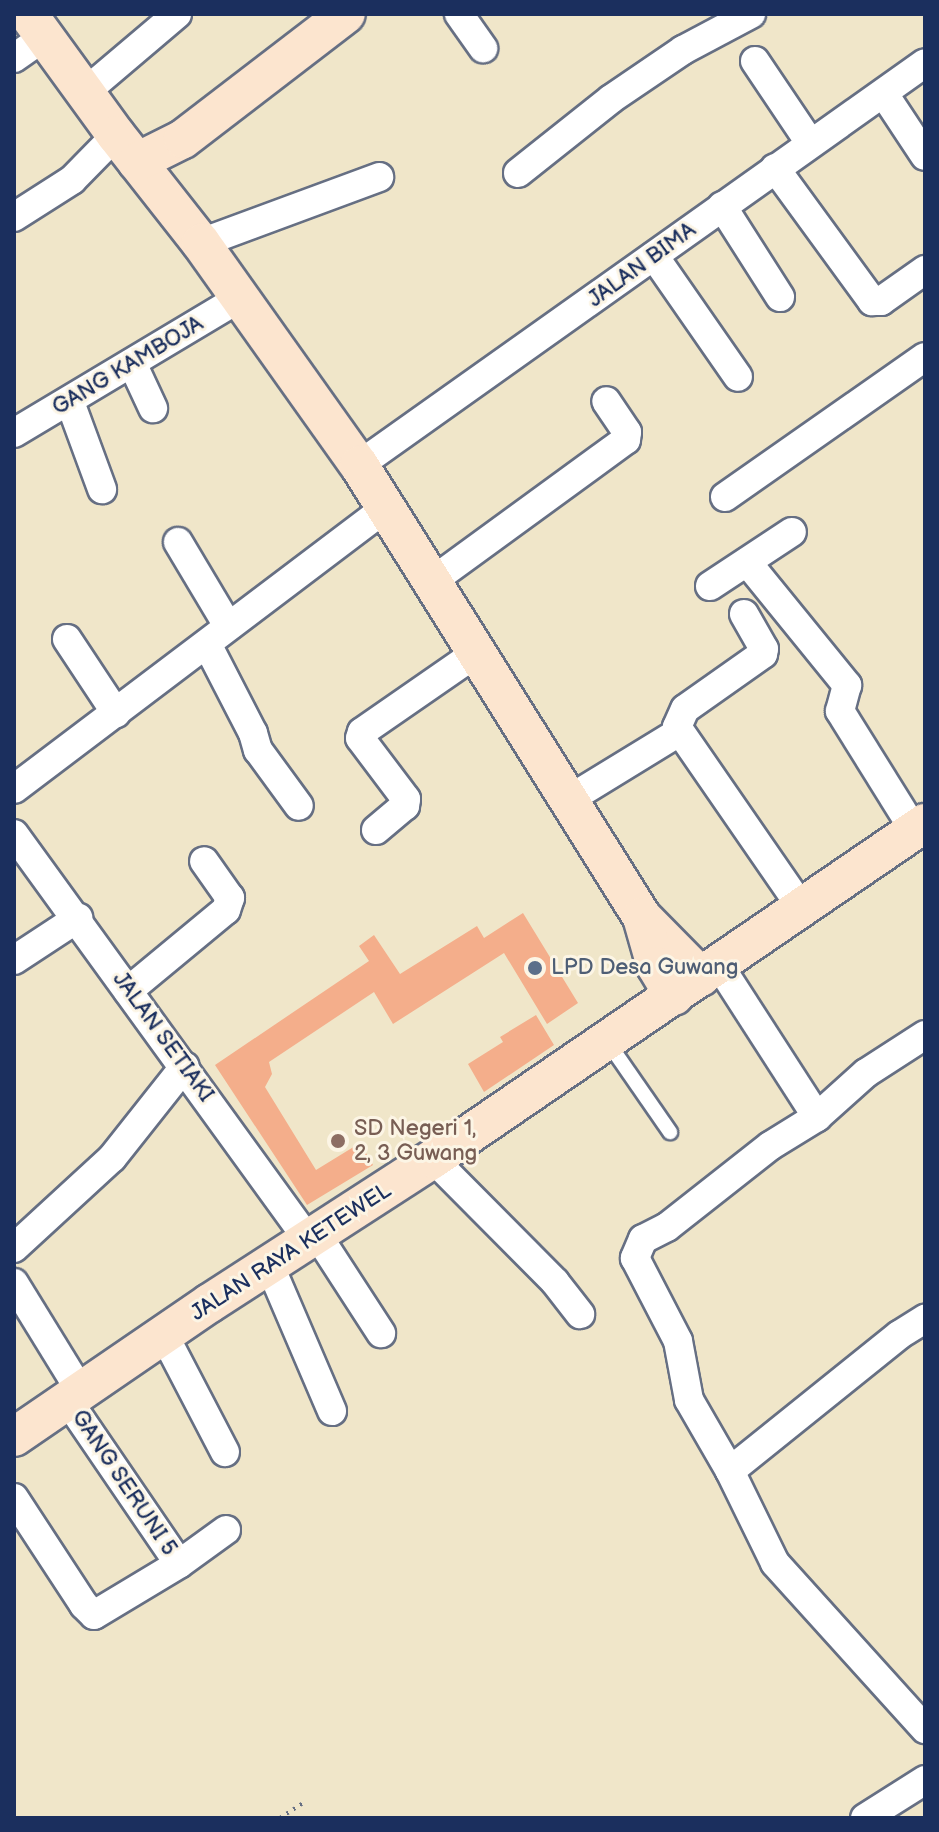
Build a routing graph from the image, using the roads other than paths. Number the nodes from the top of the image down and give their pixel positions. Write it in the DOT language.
graph roads {
  1 [pos="177,14"];
  2 [pos="346,14"];
  3 [pos="459,14"];
  4 [pos="751,14"];
  5 [pos="33,29"];
  6 [pos="483,48"];
  7 [pos="755,61"];
  8 [pos="925,63"];
  9 [pos="84,93"];
  10 [pos="884,94"];
  11 [pos="810,143"];
  12 [pos="925,156"];
  13 [pos="138,162"];
  14 [pos="775,168"];
  15 [pos="518,173"];
  16 [pos="379,177"];
  17 [pos="722,206"];
  18 [pos="14,217"];
  19 [pos="201,243"];
  20 [pos="654,256"];
  21 [pos="925,270"];
  22 [pos="780,297"];
  23 [pos="240,298"];
  24 [pos="925,357"];
  25 [pos="132,363"];
  26 [pos="738,377"];
  27 [pos="606,401"];
  28 [pos="70,402"];
  29 [pos="153,408"];
  30 [pos="14,433"];
  31 [pos="359,465"];
  32 [pos="102,489"];
  33 [pos="725,497"];
  34 [pos="384,509"];
  35 [pos="792,532"];
  36 [pos="178,542"];
  37 [pos="747,562"];
  38 [pos="431,582"];
  39 [pos="710,586"];
  40 [pos="744,614"];
  41 [pos="217,635"];
  42 [pos="67,639"];
  43 [pos="476,653"];
  44 [pos="116,713"];
  45 [pos="679,732"];
  46 [pos="14,789"];
  47 [pos="568,800"];
  48 [pos="299,806"];
  49 [pos="920,827"];
  50 [pos="376,830"];
  51 [pos="14,834"];
  52 [pos="204,861"];
  53 [pos="801,907"];
  54 [pos="78,918"];
  55 [pos="14,960"];
  56 [pos="698,979"];
  57 [pos="128,991"];
  58 [pos="925,1035"];
  59 [pos="607,1041"];
  60 [pos="185,1066"];
  61 [pos="817,1117"];
  62 [pos="670,1132"];
  63 [pos="433,1159"];
  64 [pos="314,1238"];
  65 [pos="14,1248"];
  66 [pos="269,1264"];
  67 [pos="14,1283"];
  68 [pos="580,1314"];
  69 [pos="925,1319"];
  70 [pos="381,1333"];
  71 [pos="164,1335"];
  72 [pos="75,1396"];
  73 [pos="332,1411"];
  74 [pos="14,1437"];
  75 [pos="225,1452"];
  76 [pos="730,1471"];
  77 [pos="14,1498"];
  78 [pos="226,1530"];
  79 [pos="179,1564"];
  80 [pos="925,1729"];
  81 [pos="925,1780"];
  82 [pos="865,1818"];
  1 -- 9 [label="street"];
  2 -- 13 [label="street"];
  3 -- 6 [label="street"];
  4 -- 15 [label="street"];
  5 -- 9 [label="street"];
  7 -- 11 [label="street"];
  8 -- 10 [label="street, JALAN BIMA"];
  9 -- 13 [label="street"];
  10 -- 11 [label="street, JALAN BIMA"];
  10 -- 12 [label="street"];
  11 -- 14 [label="street, JALAN BIMA"];
  13 -- 18 [label="street"];
  13 -- 19 [label="street"];
  14 -- 17 [label="street, JALAN BIMA"];
  14 -- 21 [label="street"];
  16 -- 19 [label="street"];
  17 -- 20 [label="street, JALAN BIMA"];
  17 -- 22 [label="street"];
  19 -- 23 [label="street"];
  20 -- 26 [label="street"];
  20 -- 31 [label="street, JALAN BIMA"];
  23 -- 25 [label="street, GANG KAMBOJA"];
  23 -- 31 [label="street"];
  24 -- 33 [label="street"];
  25 -- 28 [label="street, GANG KAMBOJA"];
  25 -- 29 [label="street"];
  27 -- 38 [label="street"];
  28 -- 30 [label="street, GANG KAMBOJA"];
  28 -- 32 [label="street"];
  31 -- 34 [label="street"];
  34 -- 38 [label="street"];
  34 -- 41 [label="street"];
  35 -- 37 [label="street"];
  36 -- 41 [label="street"];
  37 -- 39 [label="street"];
  37 -- 49 [label="street"];
  38 -- 43 [label="street"];
  40 -- 45 [label="street"];
  41 -- 44 [label="street"];
  41 -- 48 [label="street"];
  42 -- 44 [label="street"];
  43 -- 47 [label="street"];
  43 -- 50 [label="street"];
  44 -- 46 [label="street"];
  45 -- 47 [label="street"];
  45 -- 53 [label="street"];
  47 -- 56 [label="street"];
  49 -- 53 [label="street, JALAN RAYA KETEWEL"];
  51 -- 54 [label="street, JALAN SETIAKI"];
  52 -- 57 [label="street"];
  53 -- 56 [label="street, JALAN RAYA KETEWEL"];
  54 -- 55 [label="street"];
  54 -- 57 [label="street, JALAN SETIAKI"];
  56 -- 59 [label="street, JALAN RAYA KETEWEL"];
  56 -- 61 [label="street"];
  57 -- 60 [label="street, JALAN SETIAKI"];
  58 -- 61 [label="street"];
  59 -- 62 [label="lane"];
  59 -- 63 [label="street, JALAN RAYA KETEWEL"];
  60 -- 64 [label="street, JALAN SETIAKI"];
  60 -- 65 [label="street"];
  61 -- 76 [label="street"];
  63 -- 64 [label="street, JALAN RAYA KETEWEL"];
  63 -- 68 [label="street"];
  64 -- 66 [label="street, JALAN RAYA KETEWEL"];
  64 -- 70 [label="street, JALAN SETIAKI"];
  66 -- 71 [label="street, JALAN RAYA KETEWEL"];
  66 -- 73 [label="street"];
  67 -- 72 [label="street, GANG SERUNI 5"];
  69 -- 76 [label="street"];
  71 -- 72 [label="street, JALAN RAYA KETEWEL"];
  71 -- 75 [label="street"];
  72 -- 74 [label="street, JALAN RAYA KETEWEL"];
  72 -- 79 [label="street, GANG SERUNI 5"];
  76 -- 80 [label="street"];
  77 -- 79 [label="street"];
  78 -- 79 [label="street"];
  81 -- 82 [label="street"];
}
